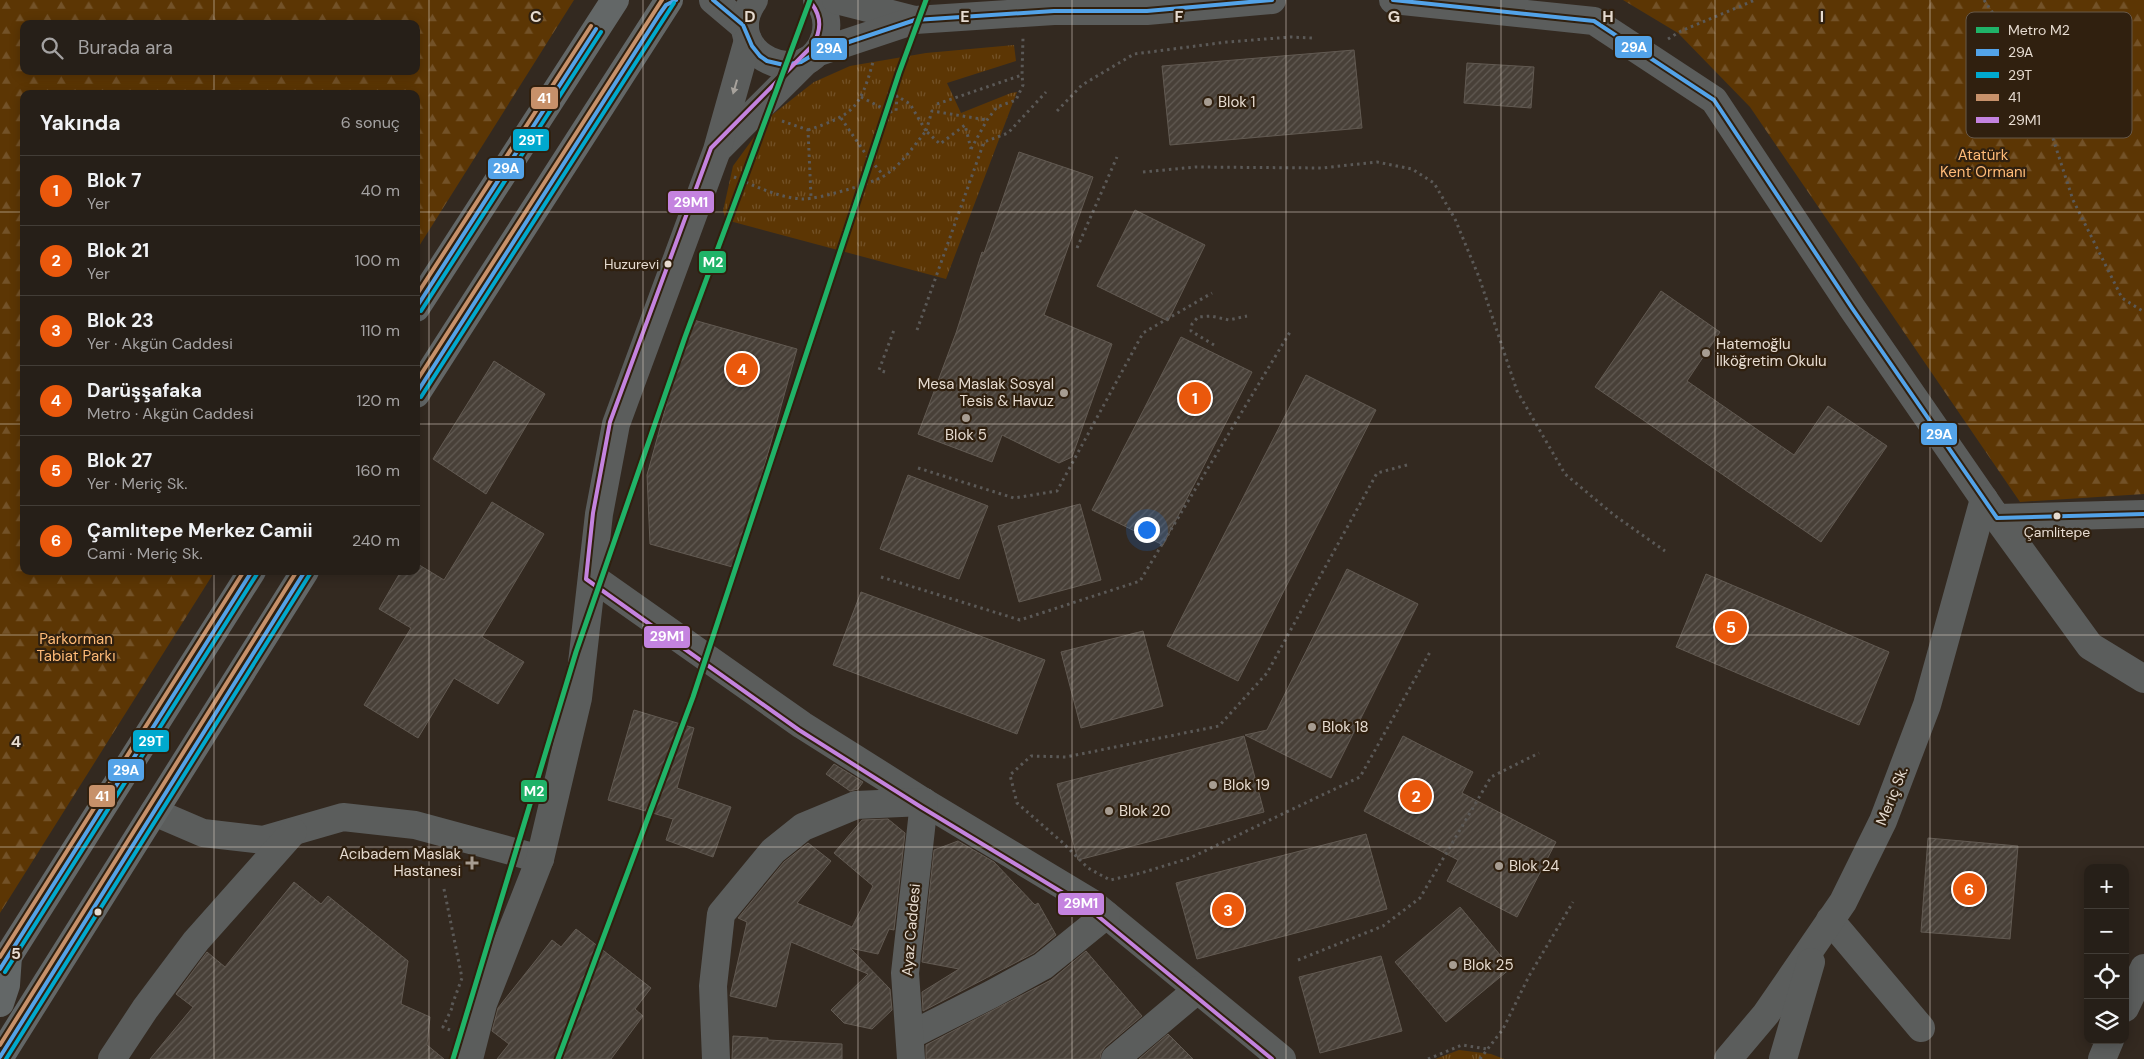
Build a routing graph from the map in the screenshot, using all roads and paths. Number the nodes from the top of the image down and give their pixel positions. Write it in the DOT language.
graph roads {
  1 [pos="615,0"];
  2 [pos="713,0"];
  3 [pos="754,0"];
  4 [pos="817,0"];
  5 [pos="836,0"];
  6 [pos="1272,0"];
  7 [pos="1393,0"];
  8 [pos="1756,0"];
  9 [pos="1984,0"];
  10 [pos="670,2"];
  11 [pos="1992,12"];
  12 [pos="915,20"];
  13 [pos="1681,31"];
  14 [pos="881,32"];
  15 [pos="1024,32"];
  16 [pos="747,33"];
  17 [pos="1312,38"];
  18 [pos="811,57"];
  19 [pos="1022,76"];
  20 [pos="1046,92"];
  21 [pos="861,97"];
  22 [pos="937,104"];
  23 [pos="1057,111"];
  24 [pos="755,112"];
  25 [pos="841,118"];
  26 [pos="987,120"];
  27 [pos="808,130"];
  28 [pos="926,131"];
  29 [pos="2053,138"];
  30 [pos="1118,157"];
  31 [pos="714,158"];
  32 [pos="1143,172"];
  33 [pos="884,176"];
  34 [pos="811,197"];
  35 [pos="1077,248"];
  36 [pos="1212,293"];
  37 [pos="420,302"];
  38 [pos="2144,312"];
  39 [pos="1247,316"];
  40 [pos="894,330"];
  41 [pos="917,330"];
  42 [pos="1290,332"];
  43 [pos="1214,345"];
  44 [pos="885,372"];
  45 [pos="420,388"];
  46 [pos="1407,464"];
  47 [pos="918,468"];
  48 [pos="1991,508"];
  49 [pos="2144,514"];
  50 [pos="1665,551"];
  51 [pos="249,575"];
  52 [pos="302,575"];
  53 [pos="592,577"];
  54 [pos="881,577"];
  55 [pos="1430,652"];
  56 [pos="2144,679"];
  57 [pos="1539,753"];
  58 [pos="924,802"];
  59 [pos="154,812"];
  60 [pos="293,832"];
  61 [pos="540,859"];
  62 [pos="444,889"];
  63 [pos="1573,902"];
  64 [pos="1106,915"];
  65 [pos="1824,929"];
  66 [pos="1298,960"];
  67 [pos="4,963"];
  68 [pos="2144,968"];
  69 [pos="1197,990"];
  70 [pos="2129,1000"];
  71 [pos="0,1003"];
  72 [pos="451,1008"];
  73 [pos="456,1010"];
  74 [pos="454,1028"];
  75 [pos="1921,1028"];
  76 [pos="911,1047"];
  77 [pos="1487,1049"];
  78 [pos="1,1057"];
  79 [pos="112,1059"];
  80 [pos="469,1059"];
  81 [pos="716,1059"];
  82 [pos="1115,1059"];
  83 [pos="1282,1059"];
  84 [pos="1428,1059"];
  85 [pos="1480,1059"];
  86 [pos="1728,1059"];
  87 [pos="1783,1059"];
  1 -- 37 [label="main road"];
  2 -- 16 [label="street"];
  3 -- 16 [label="street"];
  4 -- 18 [label="street"];
  5 -- 12 [label="street"];
  6 -- 12 [label="street"];
  7 -- 48 [label="street"];
  8 -- 13 [label="path"];
  9 -- 11 [label="path"];
  10 -- 45 [label="main road"];
  12 -- 14 [label="street"];
  14 -- 18 [label="street"];
  14 -- 21 [label="path"];
  15 -- 19 [label="path"];
  16 -- 18 [label="street"];
  16 -- 31 [label="street, one-way"];
  17 -- 23 [label="path"];
  18 -- 24 [label="street"];
  19 -- 22 [label="path"];
  19 -- 26 [label="path"];
  20 -- 41 [label="path"];
  21 -- 25 [label="path"];
  21 -- 28 [label="path"];
  24 -- 27 [label="path"];
  24 -- 31 [label="street"];
  25 -- 27 [label="path"];
  25 -- 33 [label="path"];
  26 -- 28 [label="path"];
  26 -- 28 [label="path"];
  27 -- 34 [label="path"];
  28 -- 33 [label="path"];
  29 -- 38 [label="path"];
  30 -- 35 [label="path"];
  31 -- 34 [label="path"];
  31 -- 53 [label="street"];
  32 -- 50 [label="path"];
  33 -- 34 [label="path"];
  36 -- 47 [label="path"];
  39 -- 43 [label="path"];
  40 -- 44 [label="path"];
  42 -- 54 [label="path"];
  46 -- 55 [label="path"];
  48 -- 49 [label="street"];
  48 -- 56 [label="street"];
  48 -- 65 [label="street, Meriç Sk."];
  51 -- 67 [label="main road"];
  52 -- 59 [label="main road"];
  53 -- 58 [label="street"];
  53 -- 61 [label="street"];
  57 -- 66 [label="path"];
  58 -- 64 [label="street"];
  58 -- 76 [label="street, Ayaz Caddesi"];
  58 -- 81 [label="street"];
  59 -- 60 [label="street"];
  59 -- 78 [label="main road"];
  60 -- 61 [label="street"];
  60 -- 79 [label="street"];
  61 -- 80 [label="street"];
  62 -- 72 [label="path"];
  63 -- 77 [label="path"];
  64 -- 69 [label="street"];
  64 -- 76 [label="street"];
  65 -- 75 [label="street"];
  65 -- 86 [label="street, Meriç Sk."];
  65 -- 87 [label="street"];
  67 -- 71 [label="main road"];
  68 -- 70 [label="street"];
  69 -- 82 [label="street"];
  69 -- 83 [label="street"];
  72 -- 73 [label="path"];
  72 -- 74 [label="path"];
  77 -- 84 [label="path"];
  77 -- 85 [label="path"];
}
